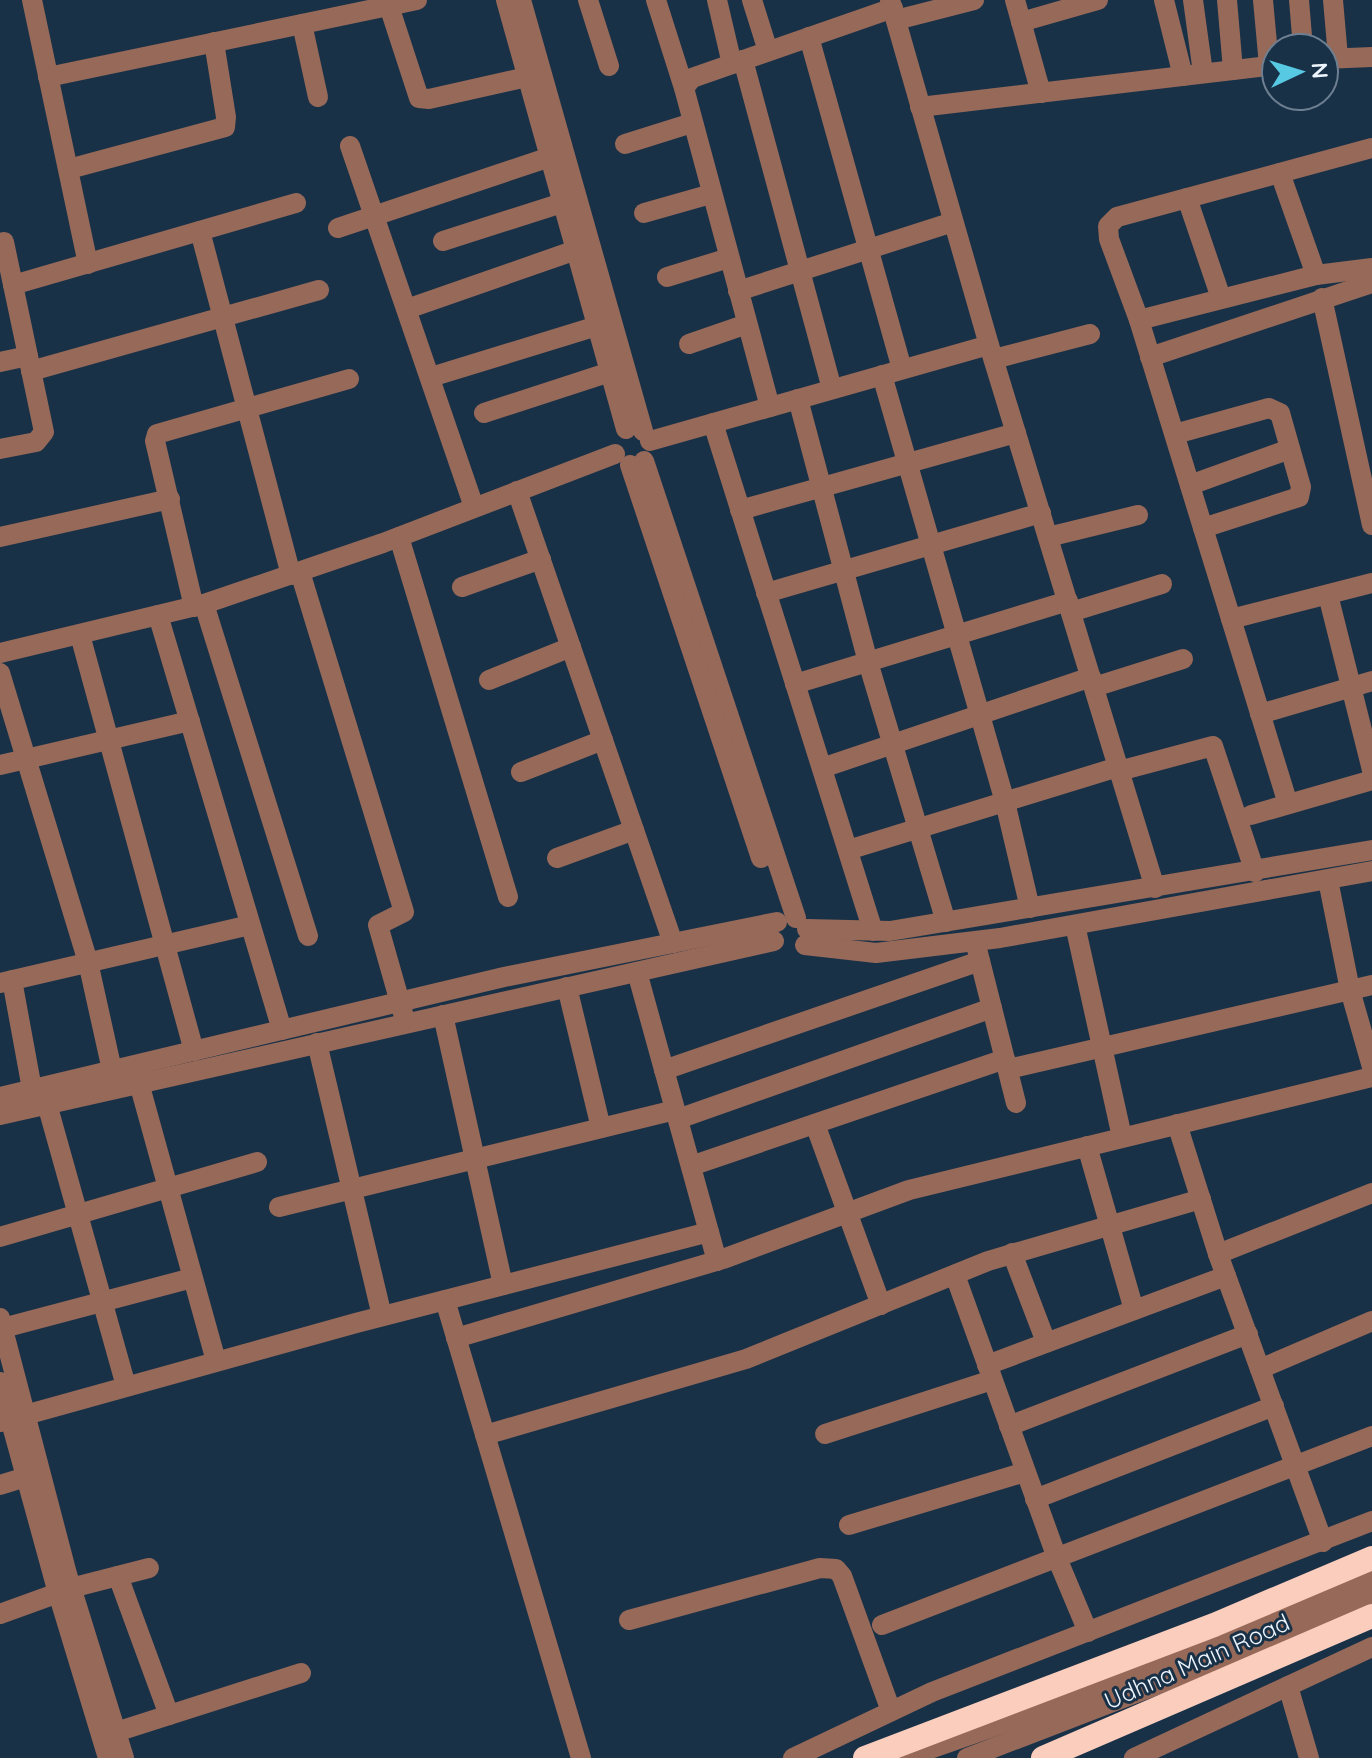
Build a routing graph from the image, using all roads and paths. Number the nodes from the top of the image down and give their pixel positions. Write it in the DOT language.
graph roads {
  1 [pos="32,0"];
  2 [pos="417,0"];
  3 [pos="506,0"];
  4 [pos="521,0"];
  5 [pos="588,0"];
  6 [pos="656,0"];
  7 [pos="717,0"];
  8 [pos="752,0"];
  9 [pos="974,0"];
  10 [pos="1015,0"];
  11 [pos="1098,0"];
  12 [pos="1164,0"];
  13 [pos="1193,0"];
  14 [pos="1227,0"];
  15 [pos="1263,0"];
  16 [pos="1299,0"];
  17 [pos="1333,0"];
  18 [pos="389,6"];
  19 [pos="893,9"];
  20 [pos="1021,22"];
  21 [pos="302,24"];
  22 [pos="1268,32"];
  23 [pos="1302,32"];
  24 [pos="1332,32"];
  25 [pos="809,37"];
  26 [pos="214,42"];
  27 [pos="768,51"];
  28 [pos="1372,57"];
  29 [pos="1340,58"];
  30 [pos="738,62"];
  31 [pos="609,66"];
  32 [pos="1260,67"];
  33 [pos="1233,70"];
  34 [pos="1193,74"];
  35 [pos="48,77"];
  36 [pos="527,77"];
  37 [pos="684,88"];
  38 [pos="1041,93"];
  39 [pos="318,97"];
  40 [pos="920,107"];
  41 [pos="692,123"];
  42 [pos="625,144"];
  43 [pos="350,146"];
  44 [pos="1372,148"];
  45 [pos="550,157"];
  46 [pos="69,169"];
  47 [pos="1280,173"];
  48 [pos="711,194"];
  49 [pos="1187,198"];
  50 [pos="296,203"];
  51 [pos="562,203"];
  52 [pos="644,213"];
  53 [pos="375,216"];
  54 [pos="953,222"];
  55 [pos="338,228"];
  56 [pos="200,231"];
  57 [pos="443,241"];
  58 [pos="4,242"];
  59 [pos="576,250"];
  60 [pos="868,250"];
  61 [pos="729,258"];
  62 [pos="88,264"];
  63 [pos="1372,268"];
  64 [pos="800,271"];
  65 [pos="1316,275"];
  66 [pos="667,277"];
  67 [pos="8,278"];
  68 [pos="1372,283"];
  69 [pos="319,290"];
  70 [pos="738,291"];
  71 [pos="1221,298"];
  72 [pos="1322,298"];
  73 [pos="407,309"];
  74 [pos="222,320"];
  75 [pos="1139,320"];
  76 [pos="747,324"];
  77 [pos="597,326"];
  78 [pos="1090,334"];
  79 [pos="689,344"];
  80 [pos="992,352"];
  81 [pos="1150,357"];
  82 [pos="0,362"];
  83 [pos="30,364"];
  84 [pos="610,372"];
  85 [pos="892,372"];
  86 [pos="431,377"];
  87 [pos="349,379"];
  88 [pos="832,389"];
  89 [pos="798,399"];
  90 [pos="770,407"];
  91 [pos="246,408"];
  92 [pos="484,413"];
  93 [pos="713,423"];
  94 [pos="1016,433"];
  95 [pos="1175,434"];
  96 [pos="635,447"];
  97 [pos="0,449"];
  98 [pos="1290,449"];
  99 [pos="909,463"];
  100 [pos="1190,485"];
  101 [pos="821,487"];
  102 [pos="517,491"];
  103 [pos="170,499"];
  104 [pos="474,507"];
  105 [pos="740,510"];
  106 [pos="1041,513"];
  107 [pos="1138,515"];
  108 [pos="1372,525"];
  109 [pos="1203,528"];
  110 [pos="0,537"];
  111 [pos="399,537"];
  112 [pos="1048,537"];
  113 [pos="933,544"];
  114 [pos="541,559"];
  115 [pos="844,570"];
  116 [pos="295,574"];
  117 [pos="1372,583"];
  118 [pos="1162,584"];
  119 [pos="462,587"];
  120 [pos="766,593"];
  121 [pos="1328,595"];
  122 [pos="199,606"];
  123 [pos="1069,606"];
  124 [pos="158,615"];
  125 [pos="1231,619"];
  126 [pos="80,635"];
  127 [pos="955,635"];
  128 [pos="571,647"];
  129 [pos="0,653"];
  130 [pos="1183,659"];
  131 [pos="868,662"];
  132 [pos="0,673"];
  133 [pos="489,680"];
  134 [pos="1372,681"];
  135 [pos="1092,682"];
  136 [pos="795,684"];
  137 [pos="1350,688"];
  138 [pos="1260,714"];
  139 [pos="979,715"];
  140 [pos="190,721"];
  141 [pos="110,740"];
  142 [pos="603,740"];
  143 [pos="892,744"];
  144 [pos="24,759"];
  145 [pos="0,765"];
  146 [pos="822,768"];
  147 [pos="1119,769"];
  148 [pos="1372,770"];
  149 [pos="521,772"];
  150 [pos="1372,780"];
  151 [pos="1005,802"];
  152 [pos="1288,804"];
  153 [pos="1251,815"];
  154 [pos="918,829"];
  155 [pos="634,830"];
  156 [pos="848,850"];
  157 [pos="1372,850"];
  158 [pos="557,858"];
  159 [pos="1372,871"];
  160 [pos="1255,872"];
  161 [pos="1328,880"];
  162 [pos="1155,888"];
  163 [pos="508,897"];
  164 [pos="1030,908"];
  165 [pos="946,922"];
  166 [pos="250,925"];
  167 [pos="1075,925"];
  168 [pos="790,929"];
  169 [pos="873,931"];
  170 [pos="308,936"];
  171 [pos="673,943"];
  172 [pos="167,944"];
  173 [pos="978,951"];
  174 [pos="88,962"];
  175 [pos="637,972"];
  176 [pos="4,978"];
  177 [pos="1372,985"];
  178 [pos="567,987"];
  179 [pos="1350,990"];
  180 [pos="399,1002"];
  181 [pos="992,1008"];
  182 [pos="443,1015"];
  183 [pos="406,1023"];
  184 [pos="282,1030"];
  185 [pos="317,1043"];
  186 [pos="1100,1047"];
  187 [pos="194,1051"];
  188 [pos="1006,1064"];
  189 [pos="1372,1067"];
  190 [pos="112,1070"];
  191 [pos="664,1070"];
  192 [pos="1372,1077"];
  193 [pos="139,1083"];
  194 [pos="32,1089"];
  195 [pos="0,1097"];
  196 [pos="1016,1103"];
  197 [pos="47,1104"];
  198 [pos="676,1114"];
  199 [pos="0,1115"];
  200 [pos="815,1124"];
  201 [pos="1177,1124"];
  202 [pos="601,1128"];
  203 [pos="1122,1137"];
  204 [pos="1087,1146"];
  205 [pos="476,1159"];
  206 [pos="257,1162"];
  207 [pos="691,1166"];
  208 [pos="166,1188"];
  209 [pos="351,1189"];
  210 [pos="1372,1193"];
  211 [pos="1201,1199"];
  212 [pos="279,1207"];
  213 [pos="847,1213"];
  214 [pos="77,1215"];
  215 [pos="1108,1226"];
  216 [pos="709,1232"];
  217 [pos="0,1237"];
  218 [pos="1012,1253"];
  219 [pos="1218,1254"];
  220 [pos="717,1261"];
  221 [pos="955,1275"];
  222 [pos="1226,1276"];
  223 [pos="192,1278"];
  224 [pos="503,1285"];
  225 [pos="445,1300"];
  226 [pos="102,1302"];
  227 [pos="881,1305"];
  228 [pos="1134,1310"];
  229 [pos="382,1316"];
  230 [pos="1372,1321"];
  231 [pos="1,1323"];
  232 [pos="1248,1334"];
  233 [pos="456,1338"];
  234 [pos="1046,1342"];
  235 [pos="216,1361"];
  236 [pos="1260,1369"];
  237 [pos="990,1373"];
  238 [pos="0,1382"];
  239 [pos="126,1386"];
  240 [pos="1274,1406"];
  241 [pos="12,1418"];
  242 [pos="1009,1426"];
  243 [pos="825,1434"];
  244 [pos="485,1435"];
  245 [pos="1372,1436"];
  246 [pos="1296,1466"];
  247 [pos="1025,1472"];
  248 [pos="26,1477"];
  249 [pos="0,1485"];
  250 [pos="1035,1499"];
  251 [pos="1372,1521"];
  252 [pos="849,1525"];
  253 [pos="1323,1542"];
  254 [pos="1057,1558"];
  255 [pos="1372,1558"];
  256 [pos="149,1568"];
  257 [pos="118,1576"];
  258 [pos="1372,1580"];
  259 [pos="64,1591"];
  260 [pos="1372,1596"];
  261 [pos="0,1614"];
  262 [pos="1372,1616"];
  263 [pos="629,1620"];
  264 [pos="882,1625"];
  265 [pos="1088,1632"];
  266 [pos="1372,1647"];
  267 [pos="301,1673"];
  268 [pos="1288,1686"];
  269 [pos="891,1711"];
  270 [pos="169,1715"];
  271 [pos="116,1732"];
  272 [pos="108,1758"];
  273 [pos="124,1758"];
  274 [pos="581,1758"];
  275 [pos="793,1758"];
  276 [pos="865,1758"];
  277 [pos="904,1758"];
  278 [pos="967,1758"];
  279 [pos="1043,1758"];
  280 [pos="1134,1758"];
  281 [pos="1309,1758"];
  1 -- 35 [label="street"];
  2 -- 18 [label="street"];
  3 -- 36 [label="street"];
  4 -- 96 [label="street"];
  5 -- 31 [label="street"];
  6 -- 37 [label="street"];
  7 -- 30 [label="street"];
  8 -- 27 [label="street"];
  9 -- 19 [label="street"];
  10 -- 20 [label="street"];
  11 -- 20 [label="street"];
  12 -- 34 [label="street"];
  13 -- 34 [label="street"];
  14 -- 33 [label="street"];
  15 -- 22 [label="street"];
  16 -- 23 [label="street"];
  17 -- 24 [label="street"];
  18 -- 21 [label="street"];
  18 -- 36 [label="street"];
  19 -- 25 [label="street"];
  19 -- 40 [label="street"];
  20 -- 38 [label="street"];
  21 -- 26 [label="street"];
  21 -- 39 [label="street"];
  25 -- 27 [label="street"];
  25 -- 60 [label="street"];
  26 -- 35 [label="street"];
  26 -- 46 [label="street"];
  27 -- 30 [label="street"];
  28 -- 29 [label="street"];
  30 -- 37 [label="street"];
  30 -- 64 [label="street"];
  32 -- 33 [label="street"];
  33 -- 34 [label="street"];
  34 -- 38 [label="street"];
  35 -- 46 [label="street"];
  36 -- 45 [label="street"];
  37 -- 41 [label="street"];
  38 -- 40 [label="street"];
  40 -- 54 [label="street"];
  41 -- 42 [label="street"];
  41 -- 48 [label="street"];
  43 -- 53 [label="street"];
  44 -- 47 [label="street"];
  45 -- 51 [label="street"];
  45 -- 53 [label="street"];
  46 -- 62 [label="street"];
  47 -- 49 [label="street"];
  47 -- 65 [label="street"];
  48 -- 52 [label="street"];
  48 -- 61 [label="street"];
  49 -- 71 [label="street"];
  49 -- 75 [label="street"];
  50 -- 56 [label="street"];
  51 -- 57 [label="street"];
  51 -- 59 [label="street"];
  53 -- 55 [label="street"];
  53 -- 73 [label="street"];
  54 -- 60 [label="street"];
  54 -- 80 [label="street"];
  56 -- 62 [label="street"];
  56 -- 74 [label="street"];
  58 -- 67 [label="street"];
  59 -- 73 [label="street"];
  59 -- 77 [label="street"];
  60 -- 64 [label="street"];
  60 -- 85 [label="street"];
  61 -- 66 [label="street"];
  61 -- 70 [label="street"];
  62 -- 67 [label="street"];
  63 -- 65 [label="street"];
  64 -- 70 [label="street"];
  64 -- 88 [label="street"];
  65 -- 71 [label="street"];
  67 -- 83 [label="street"];
  68 -- 72 [label="street"];
  69 -- 74 [label="street"];
  70 -- 76 [label="street"];
  71 -- 75 [label="street"];
  72 -- 81 [label="street"];
  72 -- 108 [label="street"];
  73 -- 86 [label="street"];
  74 -- 83 [label="street"];
  74 -- 91 [label="street"];
  75 -- 81 [label="street"];
  76 -- 79 [label="street"];
  76 -- 90 [label="street"];
  77 -- 84 [label="street"];
  77 -- 86 [label="street"];
  78 -- 80 [label="street"];
  80 -- 85 [label="street"];
  80 -- 94 [label="street"];
  81 -- 95 [label="street"];
  82 -- 83 [label="street"];
  83 -- 97 [label="street"];
  84 -- 92 [label="street"];
  84 -- 96 [label="street"];
  85 -- 88 [label="street"];
  85 -- 99 [label="street"];
  86 -- 104 [label="street"];
  87 -- 91 [label="street"];
  88 -- 89 [label="street"];
  89 -- 90 [label="street"];
  89 -- 101 [label="street"];
  90 -- 93 [label="street"];
  91 -- 103 [label="street"];
  91 -- 116 [label="street"];
  93 -- 96 [label="street"];
  93 -- 105 [label="street"];
  94 -- 99 [label="street"];
  94 -- 106 [label="street"];
  95 -- 98 [label="street"];
  95 -- 100 [label="street"];
  96 -- 102 [label="street"];
  96 -- 168 [label="street"];
  98 -- 100 [label="street"];
  98 -- 109 [label="street"];
  99 -- 101 [label="street"];
  99 -- 113 [label="street"];
  100 -- 109 [label="street"];
  101 -- 105 [label="street"];
  101 -- 115 [label="street"];
  102 -- 104 [label="street"];
  102 -- 114 [label="street"];
  103 -- 110 [label="street"];
  103 -- 122 [label="street"];
  104 -- 111 [label="street"];
  105 -- 120 [label="street"];
  106 -- 112 [label="street"];
  106 -- 113 [label="street"];
  107 -- 112 [label="street"];
  109 -- 125 [label="street"];
  111 -- 116 [label="street"];
  111 -- 163 [label="street"];
  112 -- 123 [label="street"];
  113 -- 115 [label="street"];
  113 -- 127 [label="street"];
  114 -- 119 [label="street"];
  114 -- 128 [label="street"];
  115 -- 120 [label="street"];
  115 -- 131 [label="street"];
  116 -- 122 [label="street"];
  116 -- 180 [label="street"];
  117 -- 121 [label="street"];
  118 -- 123 [label="street"];
  120 -- 136 [label="street"];
  121 -- 125 [label="street"];
  121 -- 137 [label="street"];
  122 -- 124 [label="street"];
  122 -- 170 [label="street"];
  123 -- 127 [label="street"];
  123 -- 135 [label="street"];
  124 -- 126 [label="street"];
  124 -- 140 [label="street"];
  125 -- 138 [label="street"];
  126 -- 129 [label="street"];
  126 -- 141 [label="street"];
  127 -- 131 [label="street"];
  127 -- 139 [label="street"];
  128 -- 133 [label="street"];
  128 -- 142 [label="street"];
  130 -- 135 [label="street"];
  131 -- 136 [label="street"];
  131 -- 143 [label="street"];
  132 -- 144 [label="street"];
  134 -- 137 [label="street"];
  135 -- 139 [label="street"];
  135 -- 147 [label="street"];
  136 -- 146 [label="street"];
  137 -- 138 [label="street"];
  137 -- 148 [label="street"];
  138 -- 152 [label="street"];
  139 -- 143 [label="street"];
  139 -- 151 [label="street"];
  140 -- 141 [label="street"];
  140 -- 166 [label="street"];
  141 -- 144 [label="street"];
  141 -- 172 [label="street"];
  142 -- 149 [label="street"];
  142 -- 155 [label="street"];
  143 -- 146 [label="street"];
  143 -- 154 [label="street"];
  144 -- 145 [label="street"];
  144 -- 174 [label="street"];
  146 -- 156 [label="street"];
  147 -- 151 [label="street"];
  147 -- 160 [label="street"];
  147 -- 162 [label="street"];
  150 -- 152 [label="street"];
  151 -- 154 [label="street"];
  151 -- 164 [label="street"];
  152 -- 153 [label="street"];
  154 -- 156 [label="street"];
  154 -- 165 [label="street"];
  155 -- 158 [label="street"];
  155 -- 171 [label="street"];
  156 -- 169 [label="street"];
  157 -- 160 [label="street"];
  159 -- 161 [label="street"];
  160 -- 162 [label="street"];
  161 -- 167 [label="street"];
  161 -- 179 [label="street"];
  162 -- 164 [label="street"];
  164 -- 165 [label="street"];
  165 -- 169 [label="street"];
  166 -- 172 [label="street"];
  166 -- 184 [label="street"];
  167 -- 173 [label="street"];
  167 -- 186 [label="street"];
  168 -- 169 [label="street"];
  168 -- 171 [label="street"];
  168 -- 173 [label="street"];
  168 -- 175 [label="street"];
  171 -- 180 [label="street"];
  172 -- 174 [label="street"];
  172 -- 187 [label="street"];
  173 -- 181 [label="street"];
  173 -- 191 [label="street"];
  174 -- 176 [label="street"];
  174 -- 190 [label="street"];
  175 -- 178 [label="street"];
  175 -- 191 [label="street"];
  176 -- 194 [label="street"];
  177 -- 179 [label="street"];
  178 -- 182 [label="street"];
  178 -- 202 [label="street"];
  179 -- 186 [label="street"];
  179 -- 189 [label="street"];
  180 -- 183 [label="street"];
  180 -- 184 [label="street"];
  181 -- 188 [label="street"];
  181 -- 198 [label="street"];
  182 -- 183 [label="street"];
  182 -- 205 [label="street"];
  183 -- 185 [label="street"];
  184 -- 187 [label="street"];
  185 -- 193 [label="street"];
  185 -- 209 [label="street"];
  186 -- 188 [label="street"];
  186 -- 203 [label="street"];
  187 -- 190 [label="street"];
  188 -- 196 [label="street"];
  188 -- 200 [label="street"];
  190 -- 194 [label="street"];
  191 -- 198 [label="street"];
  192 -- 201 [label="street"];
  193 -- 197 [label="street"];
  193 -- 208 [label="street"];
  194 -- 195 [label="street"];
  197 -- 199 [label="street"];
  197 -- 214 [label="street"];
  198 -- 202 [label="street"];
  198 -- 207 [label="street"];
  200 -- 207 [label="street"];
  200 -- 213 [label="street"];
  201 -- 203 [label="street"];
  201 -- 211 [label="street"];
  202 -- 205 [label="street"];
  203 -- 204 [label="street"];
  204 -- 213 [label="street"];
  204 -- 215 [label="street"];
  205 -- 209 [label="street"];
  205 -- 224 [label="street"];
  206 -- 208 [label="street"];
  207 -- 216 [label="street"];
  208 -- 214 [label="street"];
  208 -- 223 [label="street"];
  209 -- 212 [label="street"];
  209 -- 229 [label="street"];
  210 -- 219 [label="street"];
  211 -- 215 [label="street"];
  211 -- 219 [label="street"];
  213 -- 220 [label="street"];
  213 -- 227 [label="street"];
  214 -- 217 [label="street"];
  214 -- 226 [label="street"];
  215 -- 218 [label="street"];
  215 -- 228 [label="street"];
  216 -- 220 [label="street"];
  216 -- 224 [label="street"];
  218 -- 221 [label="street"];
  218 -- 234 [label="street"];
  219 -- 222 [label="street"];
  220 -- 233 [label="street"];
  221 -- 227 [label="street"];
  221 -- 237 [label="street"];
  222 -- 228 [label="street"];
  222 -- 232 [label="street"];
  223 -- 226 [label="street"];
  223 -- 235 [label="street"];
  224 -- 225 [label="street"];
  225 -- 229 [label="street"];
  225 -- 233 [label="street"];
  226 -- 231 [label="street"];
  226 -- 239 [label="street"];
  227 -- 244 [label="street"];
  228 -- 234 [label="street"];
  229 -- 235 [label="street"];
  230 -- 236 [label="street"];
  231 -- 241 [label="street"];
  232 -- 236 [label="street"];
  232 -- 242 [label="street"];
  233 -- 244 [label="street"];
  234 -- 237 [label="street"];
  235 -- 239 [label="street"];
  236 -- 240 [label="street"];
  237 -- 242 [label="street"];
  237 -- 243 [label="street"];
  238 -- 241 [label="street"];
  239 -- 241 [label="street"];
  240 -- 246 [label="street"];
  240 -- 250 [label="street"];
  241 -- 248 [label="street"];
  241 -- 259 [label="street"];
  242 -- 247 [label="street"];
  244 -- 274 [label="street"];
  245 -- 246 [label="street"];
  246 -- 253 [label="street"];
  246 -- 254 [label="street"];
  247 -- 250 [label="street"];
  247 -- 252 [label="street"];
  248 -- 249 [label="street"];
  248 -- 259 [label="street"];
  250 -- 254 [label="street"];
  251 -- 253 [label="street"];
  253 -- 265 [label="street"];
  254 -- 264 [label="street"];
  254 -- 265 [label="street"];
  255 -- 276 [label="highway"];
  256 -- 257 [label="street"];
  257 -- 259 [label="street"];
  257 -- 270 [label="street"];
  258 -- 277 [label="street"];
  259 -- 261 [label="street"];
  259 -- 271 [label="street"];
  259 -- 272 [label="street"];
  260 -- 278 [label="street"];
  262 -- 279 [label="highway, Udhna Main Road"];
  263 -- 269 [label="street"];
  265 -- 269 [label="street"];
  266 -- 268 [label="street"];
  267 -- 270 [label="street"];
  268 -- 280 [label="street"];
  268 -- 281 [label="street"];
  269 -- 275 [label="street"];
  270 -- 271 [label="street"];
  271 -- 273 [label="street"];
}
